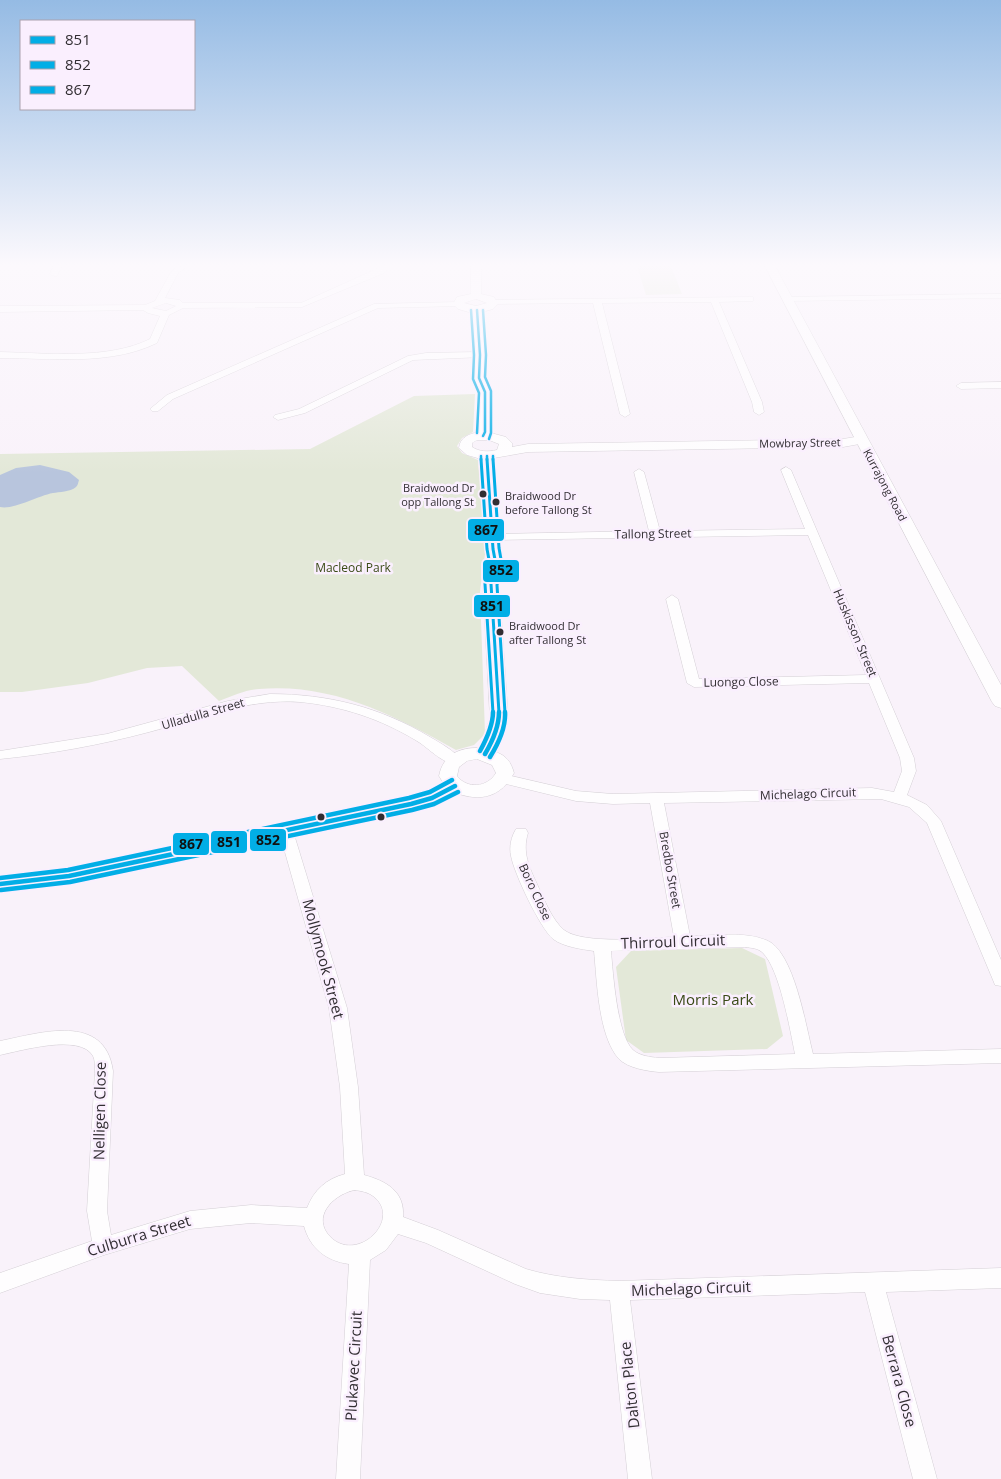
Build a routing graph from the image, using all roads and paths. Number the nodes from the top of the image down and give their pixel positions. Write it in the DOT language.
graph roads {
  1 [pos="157,335"];
  2 [pos="312,335"];
  3 [pos="479,335"];
  4 [pos="605,335"];
  5 [pos="729,335"];
  6 [pos="807,335"];
  7 [pos="0,355"];
  8 [pos="480,356"];
  9 [pos="961,386"];
  10 [pos="1001,386"];
  11 [pos="154,409"];
  12 [pos="759,412"];
  13 [pos="625,414"];
  14 [pos="278,417"];
  15 [pos="483,436"];
  16 [pos="861,440"];
  17 [pos="498,449"];
  18 [pos="786,470"];
  19 [pos="639,472"];
  20 [pos="813,532"];
  21 [pos="655,534"];
  22 [pos="493,537"];
  23 [pos="672,599"];
  24 [pos="874,679"];
  25 [pos="1001,702"];
  26 [pos="485,754"];
  27 [pos="0,755"];
  28 [pos="454,760"];
  29 [pos="503,779"];
  30 [pos="455,786"];
  31 [pos="898,797"];
  32 [pos="656,798"];
  33 [pos="286,830"];
  34 [pos="521,833"];
  35 [pos="0,884"];
  36 [pos="683,941"];
  37 [pos="602,945"];
  38 [pos="1001,980"];
  39 [pos="0,1048"];
  40 [pos="1001,1056"];
  41 [pos="806,1061"];
  42 [pos="354,1180"];
  43 [pos="312,1217"];
  44 [pos="393,1223"];
  45 [pos="104,1246"];
  46 [pos="360,1253"];
  47 [pos="1001,1278"];
  48 [pos="873,1282"];
  49 [pos="0,1283"];
  50 [pos="619,1291"];
  51 [pos="348,1479"];
  52 [pos="640,1479"];
  53 [pos="925,1479"];
  1 -- 7 [label="street"];
  2 -- 11 [label="street"];
  3 -- 8 [label="street"];
  4 -- 13 [label="street"];
  5 -- 12 [label="street"];
  6 -- 16 [label="main road, Kurrajong Road"];
  8 -- 14 [label="street"];
  8 -- 15 [label="street"];
  9 -- 10 [label="street"];
  15 -- 17 [label="street"];
  15 -- 17 [label="street"];
  16 -- 17 [label="street, Mowbray Street"];
  16 -- 25 [label="main road, Kurrajong Road"];
  17 -- 22 [label="street"];
  18 -- 20 [label="street, Huskisson Street"];
  19 -- 21 [label="street"];
  20 -- 21 [label="street, Tallong Street"];
  20 -- 24 [label="street, Huskisson Street"];
  21 -- 22 [label="street, Tallong Street"];
  22 -- 26 [label="street"];
  23 -- 24 [label="street, Luongo Close"];
  24 -- 31 [label="street, Huskisson Street"];
  26 -- 28 [label="street"];
  26 -- 29 [label="street"];
  27 -- 28 [label="street, Ulladulla Street"];
  28 -- 30 [label="street"];
  29 -- 30 [label="street"];
  29 -- 32 [label="street, Michelago Circuit"];
  30 -- 33 [label="street"];
  31 -- 32 [label="street, Michelago Circuit"];
  31 -- 38 [label="street, Michelago Circuit"];
  32 -- 36 [label="street, Bredbo Street"];
  33 -- 35 [label="street"];
  33 -- 42 [label="street, Mollymook Street"];
  34 -- 37 [label="street, Boro Close"];
  36 -- 37 [label="street, Thirroul Circuit"];
  36 -- 41 [label="street, Thirroul Circuit"];
  37 -- 41 [label="street, Thirroul Circuit"];
  39 -- 45 [label="street, Nelligen Close"];
  40 -- 41 [label="street, Thirroul Circuit"];
  42 -- 43 [label="street"];
  42 -- 44 [label="street"];
  43 -- 45 [label="street, Culburra Street"];
  43 -- 46 [label="street"];
  44 -- 46 [label="street"];
  44 -- 50 [label="street, Michelago Circuit"];
  45 -- 49 [label="street, Culburra Street"];
  46 -- 51 [label="street, Plukavec Circuit"];
  47 -- 48 [label="street, Michelago Circuit"];
  48 -- 50 [label="street, Michelago Circuit"];
  48 -- 53 [label="street, Berrara Close"];
  50 -- 52 [label="street, Dalton Place"];
}
